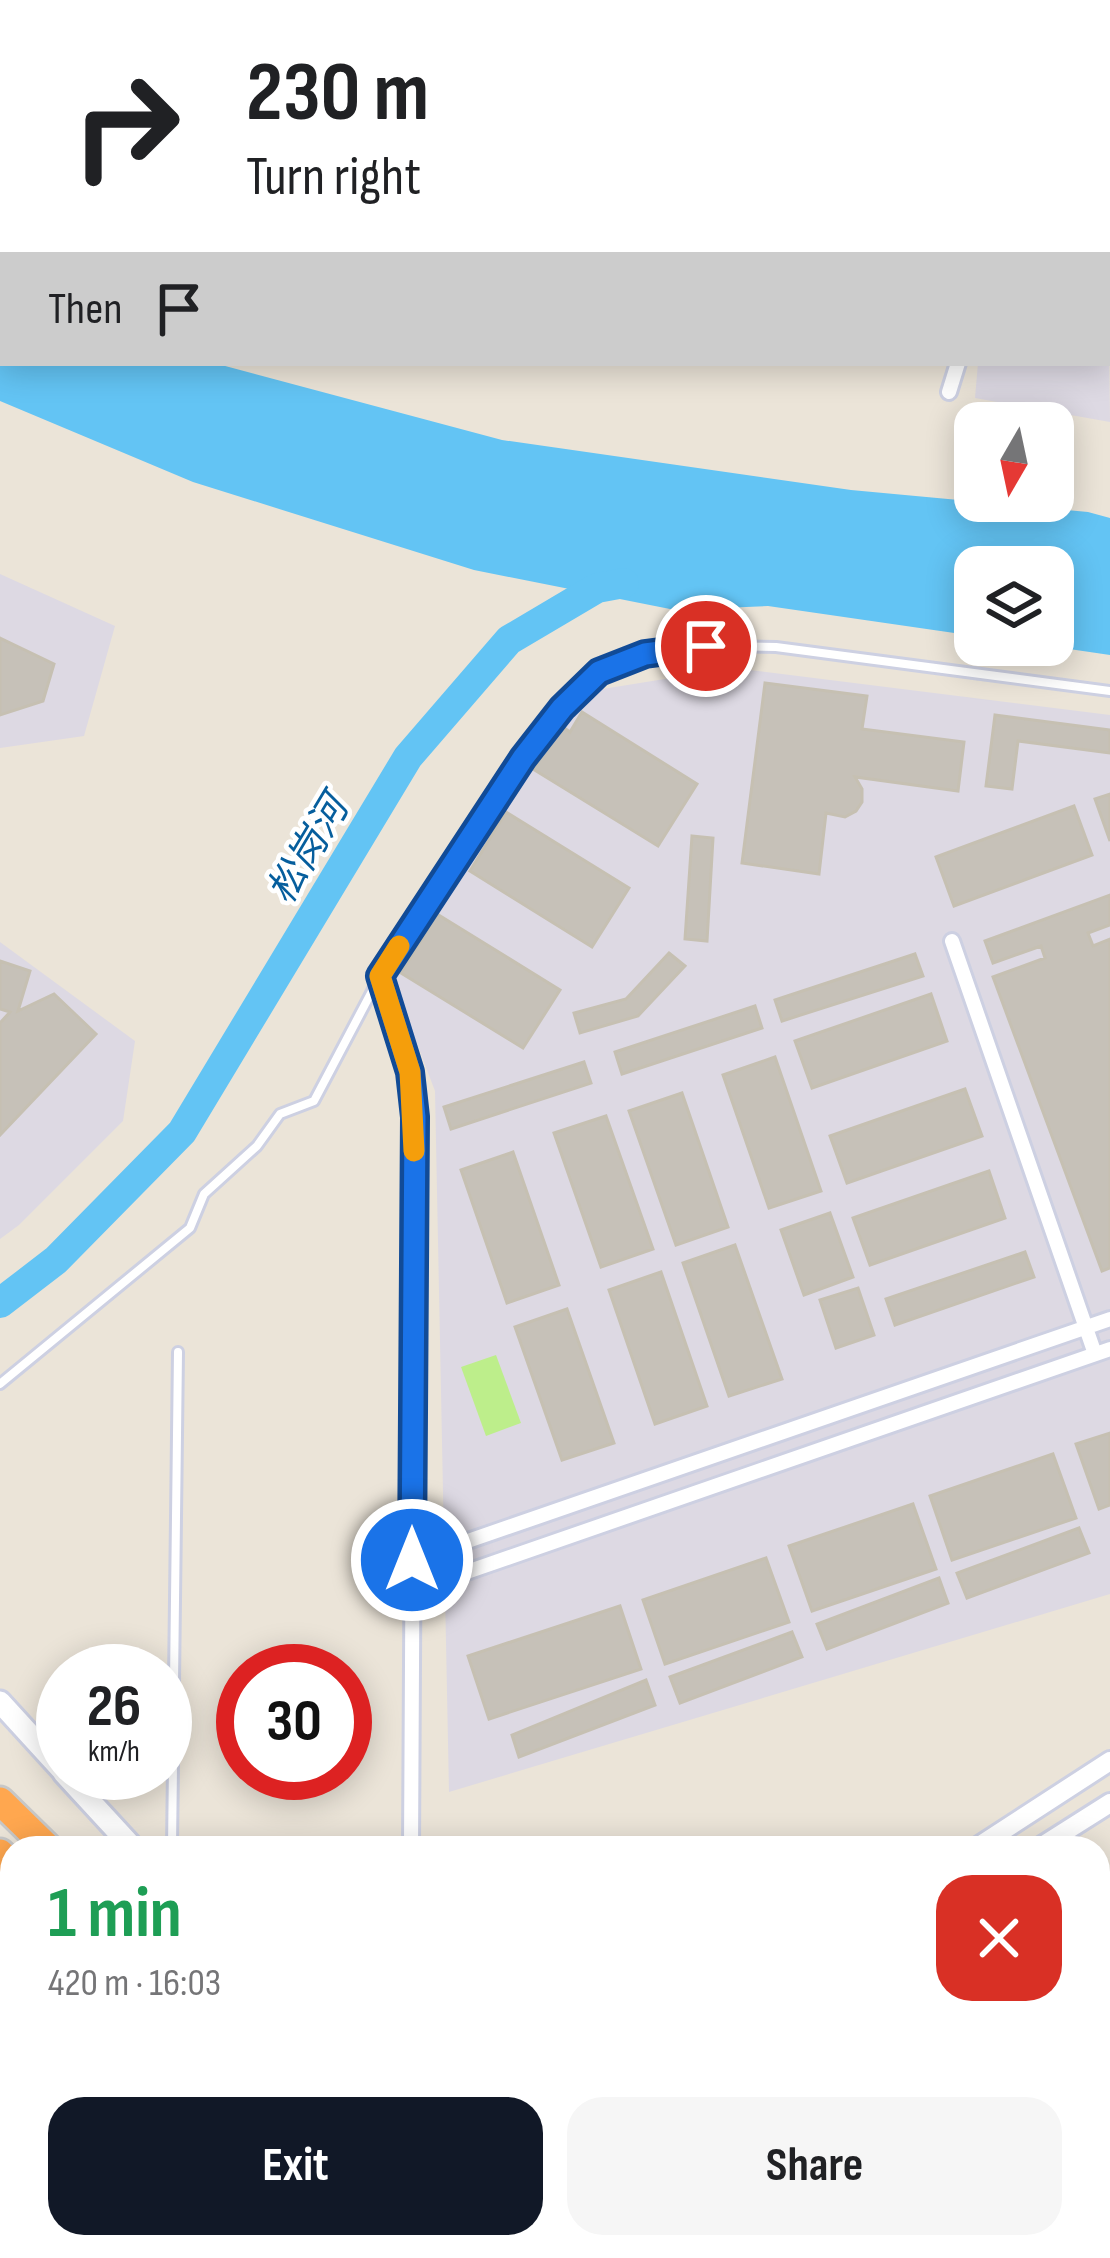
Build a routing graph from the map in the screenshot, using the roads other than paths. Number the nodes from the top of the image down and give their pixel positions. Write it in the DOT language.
graph roads {
  1 [pos="957,366"];
  2 [pos="950,392"];
  3 [pos="1110,691"];
  4 [pos="952,941"];
  5 [pos="380,976"];
  6 [pos="1110,1318"];
  7 [pos="1085,1327"];
  8 [pos="1102,1351"];
  9 [pos="178,1352"];
  10 [pos="0,1384"];
  11 [pos="412,1560"];
  12 [pos="412,1591"];
  13 [pos="0,1702"];
  14 [pos="36,1741"];
  15 [pos="1110,1761"];
  16 [pos="89,1800"];
  17 [pos="0,1801"];
  18 [pos="1110,1803"];
  19 [pos="36,1836"];
  20 [pos="122,1836"];
  21 [pos="172,1836"];
  22 [pos="411,1836"];
  23 [pos="994,1836"];
  24 [pos="1058,1836"];
  1 -- 2 [label="street"];
  3 -- 5 [label="lane"];
  4 -- 7 [label="street"];
  5 -- 10 [label="lane"];
  5 -- 11 [label="street"];
  6 -- 7 [label="street"];
  7 -- 8 [label="street"];
  7 -- 11 [label="street"];
  8 -- 12 [label="street"];
  9 -- 21 [label="lane"];
  11 -- 12 [label="street"];
  12 -- 22 [label="street"];
  13 -- 14 [label="main road"];
  15 -- 23 [label="street"];
  16 -- 20 [label="main road"];
  17 -- 19 [label="highway"];
  18 -- 24 [label="street"];
}
